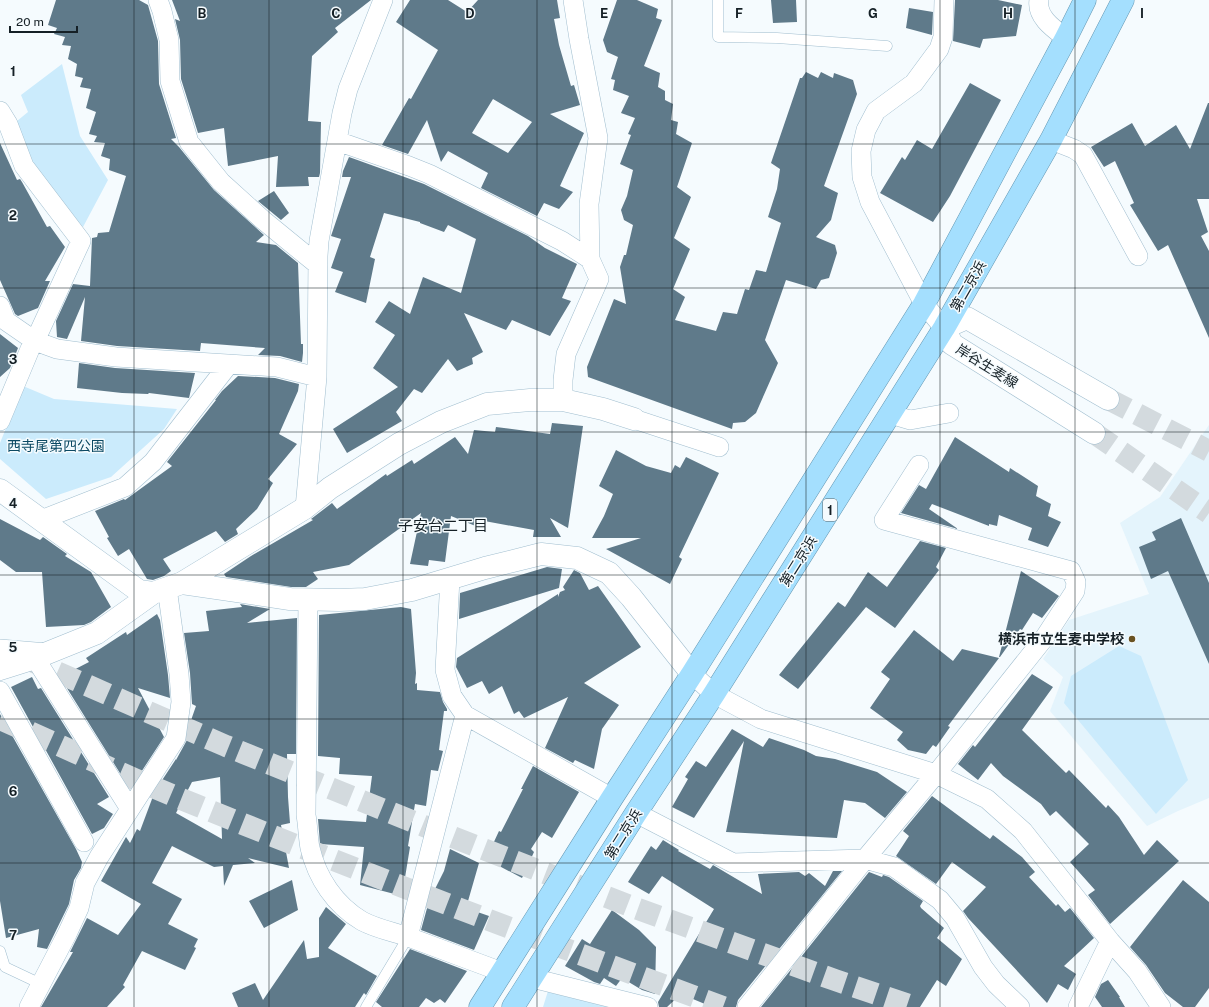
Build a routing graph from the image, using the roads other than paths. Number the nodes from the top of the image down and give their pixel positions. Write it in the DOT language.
graph roads {
  1 [pos="158,0"];
  2 [pos="383,0"];
  3 [pos="573,0"];
  4 [pos="718,0"];
  5 [pos="944,0"];
  6 [pos="1039,0"];
  7 [pos="1084,0"];
  8 [pos="1123,0"];
  9 [pos="1066,38"];
  10 [pos="887,46"];
  11 [pos="0,111"];
  12 [pos="1051,140"];
  13 [pos="337,141"];
  14 [pos="1138,256"];
  15 [pos="590,259"];
  16 [pos="318,265"];
  17 [pos="924,304"];
  18 [pos="0,306"];
  19 [pos="944,328"];
  20 [pos="35,341"];
  21 [pos="229,364"];
  22 [pos="317,377"];
  23 [pos="1108,399"];
  24 [pos="563,400"];
  25 [pos="948,413"];
  26 [pos="890,414"];
  27 [pos="634,419"];
  28 [pos="0,421"];
  29 [pos="1094,433"];
  30 [pos="718,447"];
  31 [pos="919,465"];
  32 [pos="0,490"];
  33 [pos="305,508"];
  34 [pos="41,520"];
  35 [pos="450,579"];
  36 [pos="167,588"];
  37 [pos="308,599"];
  38 [pos="0,648"];
  39 [pos="41,655"];
  40 [pos="0,669"];
  41 [pos="692,674"];
  42 [pos="0,691"];
  43 [pos="714,694"];
  44 [pos="466,715"];
  45 [pos="936,774"];
  46 [pos="612,798"];
  47 [pos="130,809"];
  48 [pos="636,813"];
  49 [pos="93,851"];
  50 [pos="865,859"];
  51 [pos="408,937"];
  52 [pos="1110,941"];
  53 [pos="0,951"];
  54 [pos="502,972"];
  55 [pos="532,978"];
  56 [pos="41,984"];
  57 [pos="29,1007"];
  58 [pos="366,1007"];
  59 [pos="480,1007"];
  60 [pos="513,1007"];
  61 [pos="648,1007"];
  62 [pos="746,1007"];
  63 [pos="1020,1007"];
  64 [pos="1078,1007"];
  65 [pos="1161,1007"];
  1 -- 16 [label="street"];
  2 -- 13 [label="street"];
  3 -- 15 [label="street"];
  4 -- 10 [label="lane"];
  5 -- 17 [label="street"];
  6 -- 9 [label="street"];
  7 -- 9 [label="highway, 第二京浜 / 1"];
  8 -- 12 [label="highway, 第二京浜 / 1"];
  9 -- 17 [label="highway, 第二京浜 / 1"];
  11 -- 20 [label="street"];
  12 -- 14 [label="street"];
  12 -- 19 [label="highway, 第二京浜 / 1"];
  13 -- 15 [label="street"];
  13 -- 16 [label="street"];
  15 -- 24 [label="street"];
  16 -- 22 [label="street"];
  17 -- 19 [label="street"];
  17 -- 41 [label="highway, 第二京浜 / 1"];
  18 -- 20 [label="street"];
  19 -- 23 [label="street, 岸谷生麦線"];
  19 -- 26 [label="highway, 第二京浜 / 1"];
  19 -- 29 [label="street, 岸谷生麦線"];
  20 -- 21 [label="street"];
  20 -- 28 [label="street"];
  21 -- 22 [label="street"];
  21 -- 34 [label="street"];
  22 -- 33 [label="street"];
  24 -- 27 [label="street"];
  24 -- 33 [label="street"];
  25 -- 26 [label="street"];
  26 -- 43 [label="highway, 第二京浜 / 1"];
  27 -- 30 [label="street"];
  31 -- 45 [label="street"];
  32 -- 34 [label="street"];
  33 -- 36 [label="street"];
  34 -- 36 [label="street"];
  35 -- 37 [label="street"];
  35 -- 41 [label="street"];
  35 -- 44 [label="street"];
  36 -- 37 [label="street"];
  36 -- 39 [label="street"];
  36 -- 47 [label="street"];
  37 -- 51 [label="street"];
  38 -- 39 [label="street"];
  39 -- 40 [label="street"];
  39 -- 47 [label="street"];
  41 -- 43 [label="street"];
  41 -- 46 [label="highway, 第二京浜 / 1"];
  42 -- 49 [label="street"];
  43 -- 45 [label="street"];
  43 -- 48 [label="highway, 第二京浜 / 1"];
  44 -- 46 [label="street"];
  44 -- 51 [label="street"];
  45 -- 50 [label="street"];
  45 -- 52 [label="street"];
  46 -- 54 [label="highway, 第二京浜 / 1"];
  47 -- 49 [label="street"];
  48 -- 50 [label="street"];
  48 -- 55 [label="highway, 第二京浜 / 1"];
  49 -- 56 [label="street"];
  50 -- 62 [label="street"];
  50 -- 63 [label="street"];
  51 -- 54 [label="street"];
  51 -- 58 [label="lane"];
  52 -- 64 [label="street"];
  52 -- 65 [label="street"];
  53 -- 56 [label="lane"];
  54 -- 59 [label="highway, 第二京浜 / 1"];
  55 -- 60 [label="highway, 第二京浜 / 1"];
  55 -- 61 [label="street"];
  56 -- 57 [label="street"];
}
